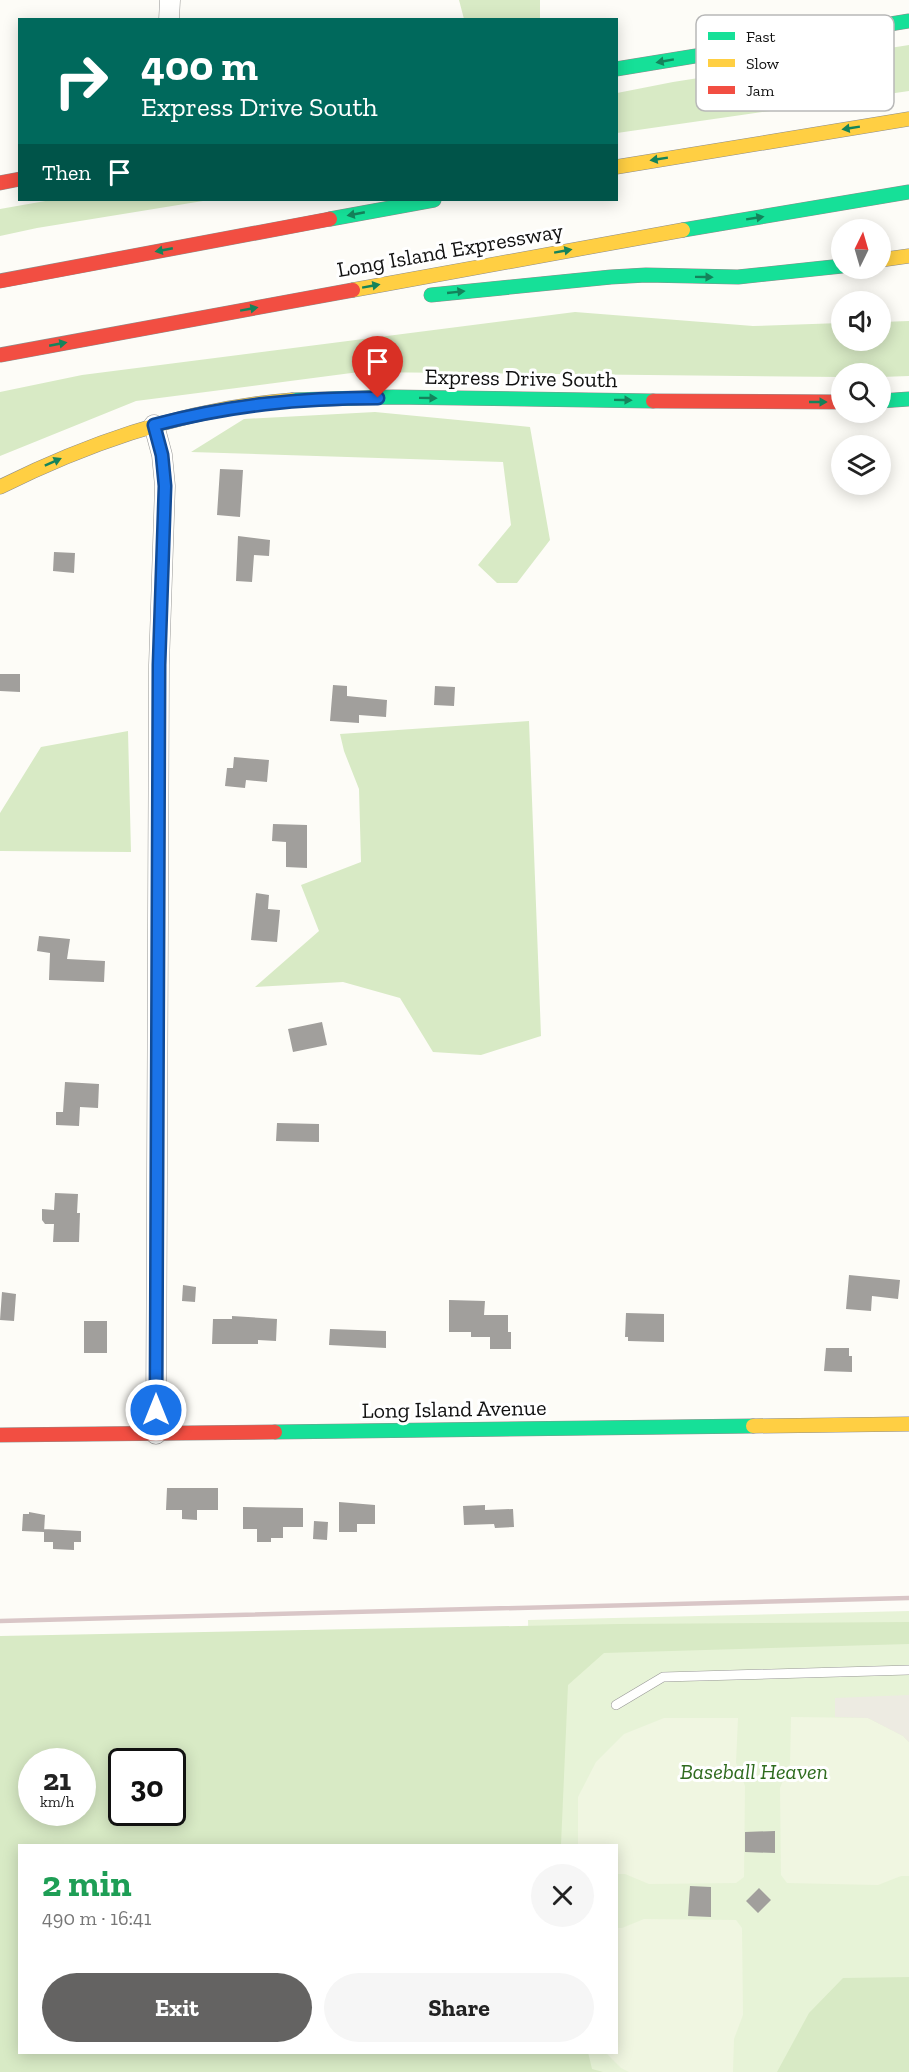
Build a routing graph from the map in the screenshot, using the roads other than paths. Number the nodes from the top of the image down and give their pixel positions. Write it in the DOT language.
graph roads {
  1 [pos="170,0"];
  2 [pos="170,18"];
  3 [pos="909,21"];
  4 [pos="894,23"];
  5 [pos="696,56"];
  6 [pos="618,69"];
  7 [pos="909,118"];
  8 [pos="618,166"];
  9 [pos="18,179"];
  10 [pos="0,183"];
  11 [pos="909,192"];
  12 [pos="429,201"];
  13 [pos="909,256"];
  14 [pos="891,258"];
  15 [pos="831,267"];
  16 [pos="0,281"];
  17 [pos="423,296"];
  18 [pos="377,299"];
  19 [pos="272,304"];
  20 [pos="0,355"];
  21 [pos="909,399"];
  22 [pos="891,400"];
  23 [pos="831,402"];
  24 [pos="154,425"];
  25 [pos="0,488"];
  26 [pos="909,1424"];
  27 [pos="156,1434"];
  28 [pos="0,1435"];
  29 [pos="909,1670"];
  30 [pos="616,1705"];
  1 -- 2 [label="street"];
  3 -- 4 [label="main road, one-way"];
  5 -- 6 [label="main road, one-way"];
  7 -- 8 [label="main road, one-way"];
  9 -- 10 [label="main road"];
  19 -- 11 [label="main road, Long Island Expressway, one-way"];
  12 -- 16 [label="main road, one-way"];
  13 -- 14 [label="main road"];
  17 -- 15 [label="main road, one-way"];
  18 -- 19 [label="main road"];
  20 -- 19 [label="main road, Long Island Expressway, one-way"];
  21 -- 22 [label="main road"];
  24 -- 23 [label="main road, Express Drive South, one-way"];
  25 -- 24 [label="main road, Express Drive South, one-way"];
  24 -- 27 [label="street"];
  26 -- 27 [label="main road, Long Island Avenue"];
  27 -- 28 [label="main road, Long Island Avenue"];
  29 -- 30 [label="lane"];
}
